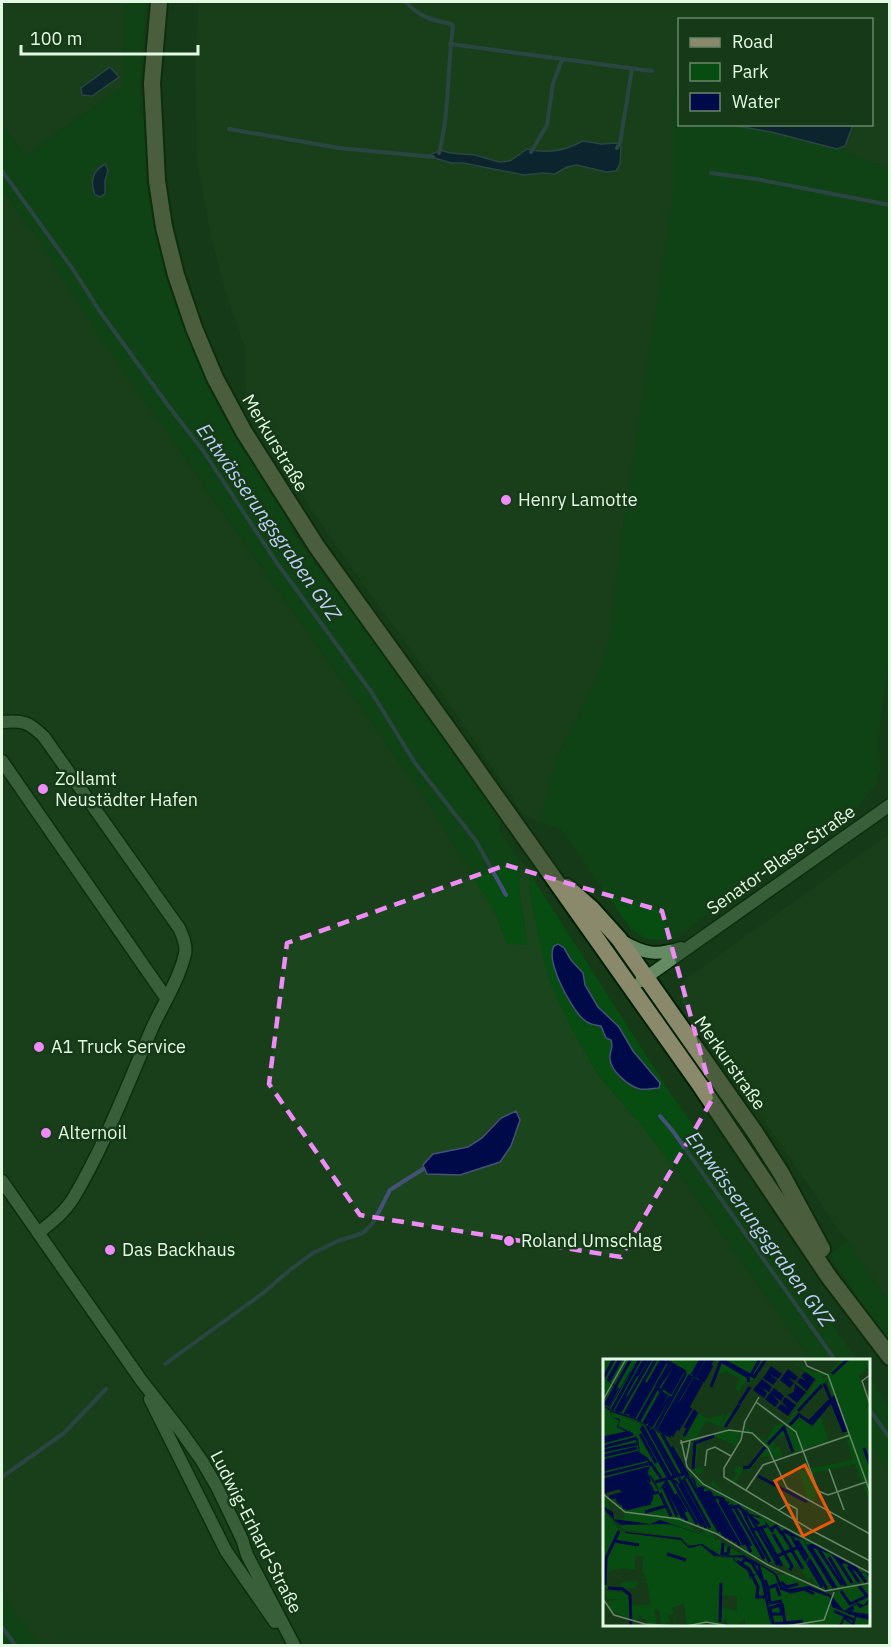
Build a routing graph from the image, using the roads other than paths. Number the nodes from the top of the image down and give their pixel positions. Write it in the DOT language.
graph roads {
  1 [pos="159,2"];
  2 [pos="2,722"];
  3 [pos="2,761"];
  4 [pos="890,805"];
  5 [pos="526,841"];
  6 [pos="619,939"];
  7 [pos="694,944"];
  8 [pos="645,978"];
  9 [pos="631,989"];
  10 [pos="166,998"];
  11 [pos="2,1181"];
  12 [pos="38,1233"];
  13 [pos="870,1330"];
  14 [pos="890,1357"];
  15 [pos="141,1380"];
  16 [pos="294,1645"];
  1 -- 5 [label="street, Merkurstraße"];
  2 -- 10 [label="street"];
  3 -- 10 [label="street"];
  4 -- 7 [label="street, Senator-Blase-Straße"];
  5 -- 6 [label="street, Merkurstraße"];
  5 -- 9 [label="street, Merkurstraße"];
  6 -- 7 [label="street, Senator-Blase-Straße"];
  6 -- 8 [label="street, Merkurstraße"];
  7 -- 8 [label="street, Senator-Blase-Straße"];
  8 -- 9 [label="street, Senator-Blase-Straße"];
  8 -- 13 [label="street, Merkurstraße"];
  9 -- 13 [label="street, Merkurstraße"];
  10 -- 12 [label="street"];
  11 -- 12 [label="street, Ludwig-Erhard-Straße"];
  12 -- 15 [label="street, Ludwig-Erhard-Straße"];
  13 -- 14 [label="street, Merkurstraße"];
  15 -- 16 [label="street, Ludwig-Erhard-Straße"];
  15 -- 16 [label="street, Ludwig-Erhard-Straße"];
}
